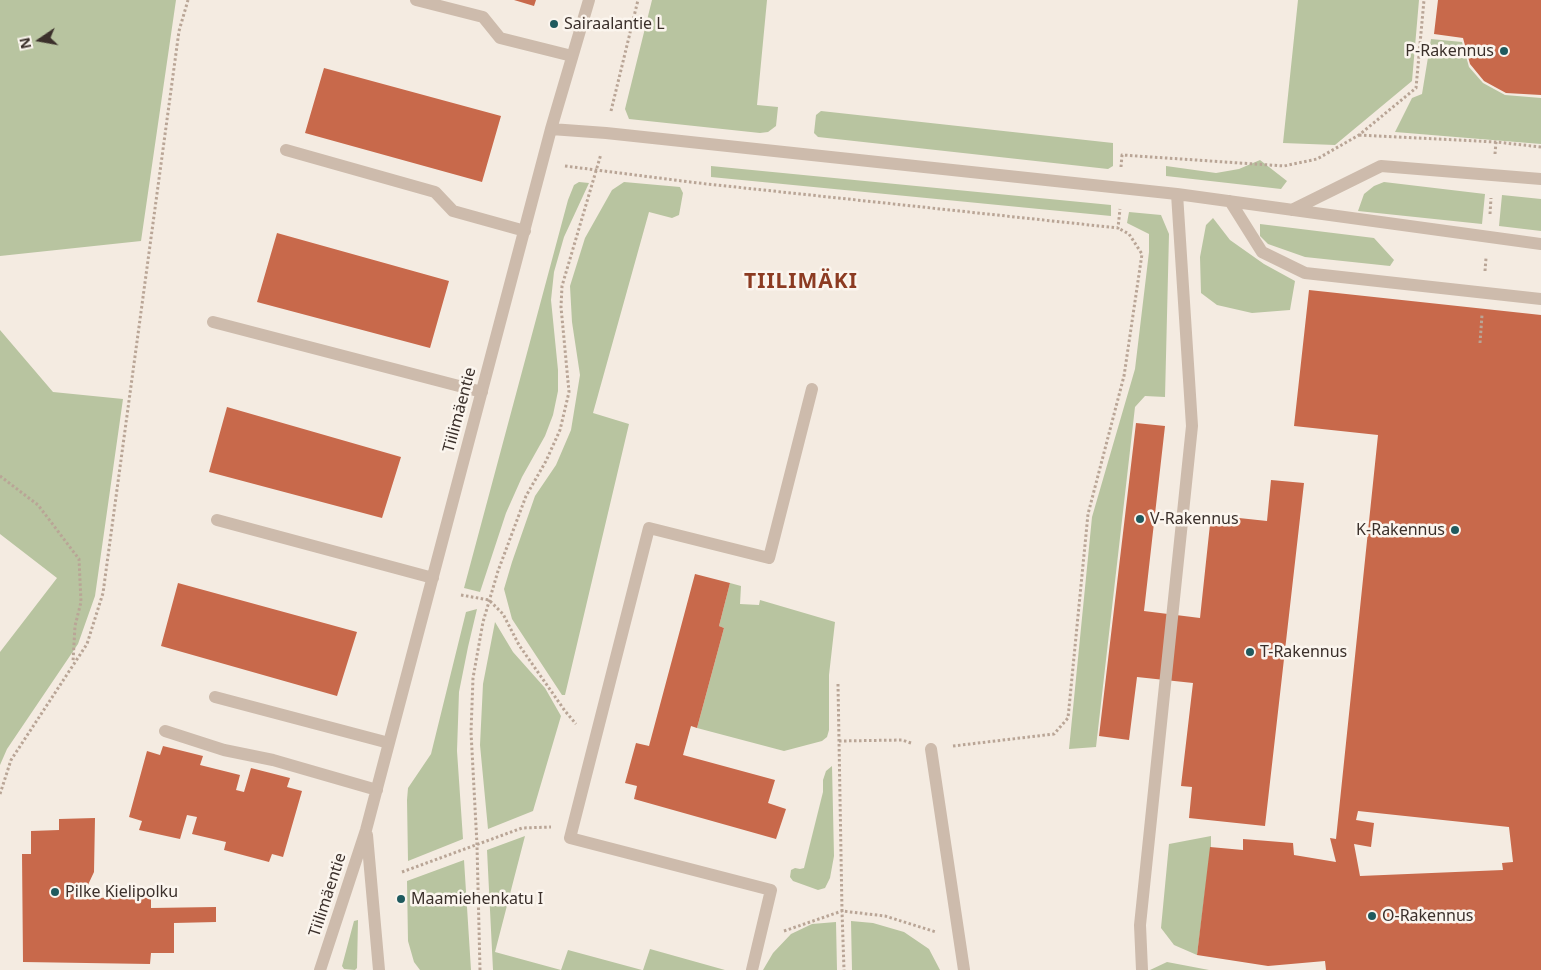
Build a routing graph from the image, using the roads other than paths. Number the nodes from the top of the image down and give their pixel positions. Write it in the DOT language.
graph roads {
  1 [pos="416,0"];
  2 [pos="589,0"];
  3 [pos="572,56"];
  4 [pos="551,129"];
  5 [pos="286,150"];
  6 [pos="1541,179"];
  7 [pos="1178,194"];
  8 [pos="1230,201"];
  9 [pos="1292,210"];
  10 [pos="525,231"];
  11 [pos="1541,244"];
  12 [pos="1541,299"];
  13 [pos="213,322"];
  14 [pos="812,389"];
  15 [pos="482,392"];
  16 [pos="217,520"];
  17 [pos="433,578"];
  18 [pos="215,697"];
  19 [pos="164,731"];
  20 [pos="389,743"];
  21 [pos="931,749"];
  22 [pos="377,790"];
  23 [pos="366,830"];
  24 [pos="320,970"];
  25 [pos="379,970"];
  26 [pos="752,970"];
  27 [pos="964,970"];
  28 [pos="1142,970"];
  1 -- 3 [label="street"];
  2 -- 3 [label="street, Tiilimäentie"];
  3 -- 4 [label="street, Tiilimäentie"];
  4 -- 7 [label="street"];
  4 -- 10 [label="street, Tiilimäentie"];
  5 -- 10 [label="street"];
  6 -- 9 [label="street"];
  7 -- 8 [label="street"];
  7 -- 28 [label="street"];
  8 -- 9 [label="street"];
  8 -- 12 [label="street"];
  9 -- 11 [label="street"];
  10 -- 15 [label="street, Tiilimäentie"];
  13 -- 15 [label="street"];
  14 -- 26 [label="street"];
  15 -- 17 [label="street, Tiilimäentie"];
  16 -- 17 [label="street"];
  17 -- 20 [label="street, Tiilimäentie"];
  18 -- 20 [label="street"];
  19 -- 22 [label="street"];
  20 -- 22 [label="street, Tiilimäentie"];
  21 -- 27 [label="street"];
  22 -- 23 [label="street, Tiilimäentie"];
  23 -- 24 [label="street, Tiilimäentie"];
  23 -- 25 [label="street, Tiilimäentie"];
}
